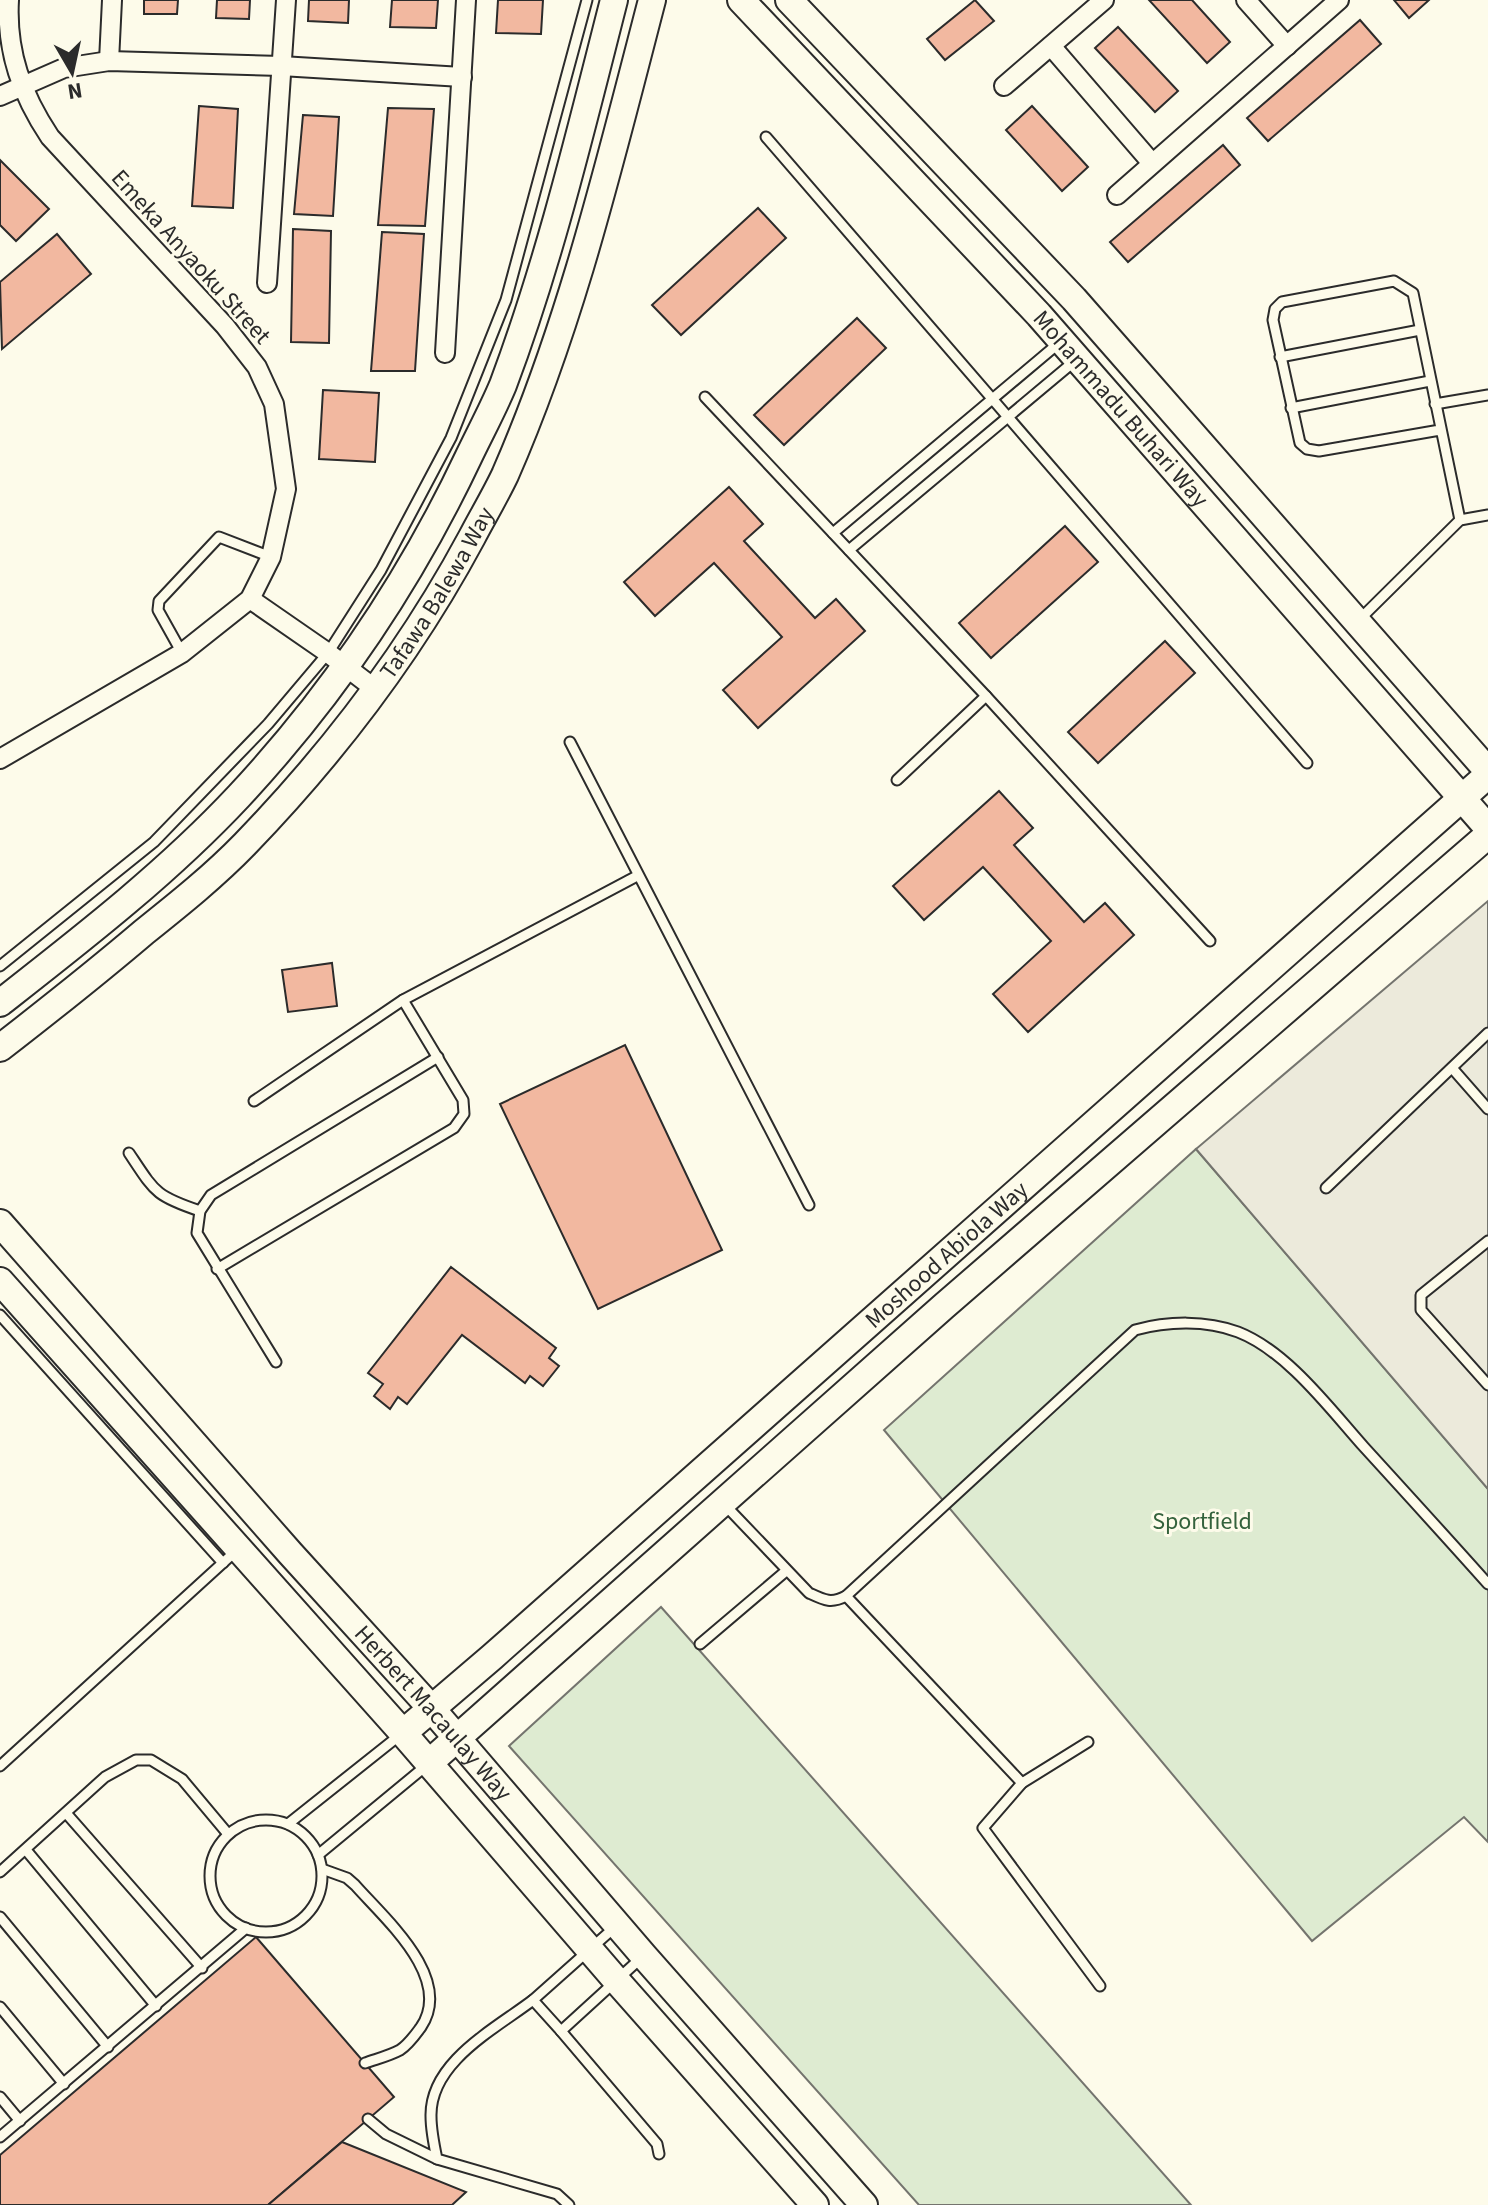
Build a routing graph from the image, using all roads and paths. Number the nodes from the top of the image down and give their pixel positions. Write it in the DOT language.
graph roads {
  1 [pos="9,0"];
  2 [pos="112,0"];
  3 [pos="286,0"];
  4 [pos="466,0"];
  5 [pos="587,0"];
  6 [pos="614,0"];
  7 [pos="652,0"];
  8 [pos="741,0"];
  9 [pos="789,0"];
  10 [pos="1104,0"];
  11 [pos="1246,0"];
  12 [pos="1339,0"];
  13 [pos="1051,46"];
  14 [pos="1287,46"];
  15 [pos="109,61"];
  16 [pos="281,66"];
  17 [pos="462,77"];
  18 [pos="20,85"];
  19 [pos="1004,86"];
  20 [pos="0,96"];
  21 [pos="766,137"];
  22 [pos="1151,162"];
  23 [pos="1117,195"];
  24 [pos="267,283"];
  25 [pos="1420,330"];
  26 [pos="1070,350"];
  27 [pos="445,353"];
  28 [pos="1280,357"];
  29 [pos="1430,381"];
  30 [pos="1488,395"];
  31 [pos="705,397"];
  32 [pos="992,399"];
  33 [pos="1435,404"];
  34 [pos="1291,408"];
  35 [pos="1007,416"];
  36 [pos="1440,430"];
  37 [pos="1488,515"];
  38 [pos="1460,520"];
  39 [pos="833,533"];
  40 [pos="849,550"];
  41 [pos="271,557"];
  42 [pos="250,599"];
  43 [pos="1357,622"];
  44 [pos="182,653"];
  45 [pos="337,660"];
  46 [pos="375,689"];
  47 [pos="986,696"];
  48 [pos="570,742"];
  49 [pos="0,759"];
  50 [pos="1307,763"];
  51 [pos="1488,773"];
  52 [pos="897,780"];
  53 [pos="1461,798"];
  54 [pos="1488,828"];
  55 [pos="1488,835"];
  56 [pos="637,876"];
  57 [pos="1210,941"];
  58 [pos="0,966"];
  59 [pos="403,1000"];
  60 [pos="0,1003"];
  61 [pos="1488,1033"];
  62 [pos="0,1048"];
  63 [pos="438,1057"];
  64 [pos="1452,1068"];
  65 [pos="254,1101"];
  66 [pos="1488,1109"];
  67 [pos="129,1153"];
  68 [pos="1326,1188"];
  69 [pos="809,1205"];
  70 [pos="200,1211"];
  71 [pos="0,1223"];
  72 [pos="1488,1241"];
  73 [pos="217,1269"];
  74 [pos="919,1278"];
  75 [pos="0,1281"];
  76 [pos="944,1306"];
  77 [pos="0,1315"];
  78 [pos="276,1362"];
  79 [pos="1488,1385"];
  80 [pos="722,1502"];
  81 [pos="231,1555"];
  82 [pos="786,1571"];
  83 [pos="1488,1584"];
  84 [pos="846,1596"];
  85 [pos="700,1644"];
  86 [pos="431,1708"];
  87 [pos="403,1733"];
  88 [pos="458,1739"];
  89 [pos="1088,1742"];
  90 [pos="429,1763"];
  91 [pos="0,1766"];
  92 [pos="1022,1783"];
  93 [pos="66,1813"];
  94 [pos="288,1824"];
  95 [pos="228,1834"];
  96 [pos="26,1850"];
  97 [pos="318,1855"];
  98 [pos="322,1869"];
  99 [pos="0,1872"];
  100 [pos="0,1917"];
  101 [pos="617,1925"];
  102 [pos="246,1928"];
  103 [pos="590,1949"];
  104 [pos="644,1956"];
  105 [pos="202,1968"];
  106 [pos="616,1980"];
  107 [pos="1100,1986"];
  108 [pos="533,2000"];
  109 [pos="156,2006"];
  110 [pos="0,2007"];
  111 [pos="561,2031"];
  112 [pos="108,2047"];
  113 [pos="365,2063"];
  114 [pos="64,2084"];
  115 [pos="0,2097"];
  116 [pos="368,2119"];
  117 [pos="20,2121"];
  118 [pos="0,2137"];
  119 [pos="659,2154"];
  120 [pos="437,2159"];
  121 [pos="569,2205"];
  122 [pos="815,2205"];
  123 [pos="864,2205"];
  1 -- 18 [label="street, Emeka Anyaoku Street"];
  2 -- 15 [label="street"];
  3 -- 16 [label="street"];
  4 -- 17 [label="street"];
  5 -- 45 [label="lane"];
  6 -- 45 [label="main road, Tafawa Balewa Way"];
  7 -- 46 [label="main road, Tafawa Balewa Way"];
  8 -- 26 [label="main road, Mohammadu Buhari Way"];
  9 -- 43 [label="main road, Mohammadu Buhari Way"];
  10 -- 13 [label="street"];
  11 -- 14 [label="street"];
  12 -- 14 [label="street"];
  13 -- 19 [label="street"];
  13 -- 22 [label="street"];
  14 -- 22 [label="street"];
  15 -- 16 [label="street"];
  15 -- 18 [label="street"];
  16 -- 17 [label="street"];
  16 -- 24 [label="street"];
  17 -- 27 [label="street"];
  18 -- 20 [label="street"];
  18 -- 41 [label="street, Emeka Anyaoku Street"];
  21 -- 32 [label="lane"];
  22 -- 23 [label="street"];
  25 -- 28 [label="lane"];
  25 -- 28 [label="lane"];
  25 -- 29 [label="lane"];
  26 -- 32 [label="lane"];
  26 -- 35 [label="lane"];
  26 -- 53 [label="main road, Mohammadu Buhari Way"];
  28 -- 34 [label="lane"];
  29 -- 33 [label="lane"];
  29 -- 34 [label="lane"];
  30 -- 33 [label="lane"];
  31 -- 39 [label="lane"];
  32 -- 35 [label="lane"];
  32 -- 39 [label="lane"];
  33 -- 36 [label="lane"];
  34 -- 36 [label="lane"];
  35 -- 40 [label="lane"];
  35 -- 50 [label="lane"];
  36 -- 38 [label="lane"];
  37 -- 38 [label="lane"];
  38 -- 43 [label="lane"];
  39 -- 40 [label="lane"];
  40 -- 47 [label="lane"];
  41 -- 42 [label="street, Emeka Anyaoku Street"];
  41 -- 44 [label="lane"];
  42 -- 44 [label="street, Emeka Anyaoku Street"];
  42 -- 45 [label="street"];
  43 -- 51 [label="main road, Mohammadu Buhari Way"];
  44 -- 49 [label="street, Emeka Anyaoku Street"];
  45 -- 46 [label="street"];
  45 -- 58 [label="lane"];
  45 -- 60 [label="main road, Tafawa Balewa Way"];
  46 -- 62 [label="main road, Tafawa Balewa Way"];
  47 -- 52 [label="lane"];
  47 -- 57 [label="lane"];
  48 -- 56 [label="lane"];
  51 -- 53 [label="main road, Moshood Abiola Way"];
  53 -- 54 [label="main road, Mohammadu Buhari Way"];
  53 -- 74 [label="main road, Moshood Abiola Way"];
  55 -- 76 [label="main road, Moshood Abiola Way"];
  56 -- 59 [label="lane"];
  56 -- 69 [label="lane"];
  59 -- 63 [label="lane"];
  59 -- 65 [label="lane"];
  61 -- 64 [label="lane"];
  63 -- 70 [label="lane"];
  63 -- 73 [label="lane"];
  64 -- 66 [label="lane"];
  64 -- 68 [label="lane"];
  67 -- 70 [label="lane"];
  70 -- 73 [label="lane"];
  71 -- 86 [label="main road, Herbert Macaulay Way"];
  72 -- 79 [label="lane"];
  73 -- 78 [label="lane"];
  74 -- 76 [label="main road"];
  74 -- 86 [label="main road, Moshood Abiola Way"];
  75 -- 81 [label="main road, Herbert Macaulay Way"];
  76 -- 80 [label="main road, Moshood Abiola Way"];
  77 -- 81 [label="lane"];
  80 -- 82 [label="lane"];
  80 -- 88 [label="main road, Moshood Abiola Way"];
  81 -- 87 [label="main road, Herbert Macaulay Way"];
  81 -- 91 [label="lane"];
  82 -- 84 [label="lane"];
  82 -- 85 [label="lane"];
  83 -- 84 [label="lane"];
  84 -- 92 [label="lane"];
  86 -- 87 [label="main road, Moshood Abiola Way"];
  86 -- 88 [label="main road, Herbert Macaulay Way"];
  87 -- 90 [label="main road, Herbert Macaulay Way"];
  87 -- 94 [label="lane"];
  88 -- 90 [label="main road, Moshood Abiola Way"];
  88 -- 101 [label="main road, Herbert Macaulay Way"];
  89 -- 92 [label="lane"];
  90 -- 97 [label="lane"];
  90 -- 103 [label="main road, Herbert Macaulay Way"];
  92 -- 107 [label="lane"];
  93 -- 95 [label="lane"];
  93 -- 96 [label="lane"];
  93 -- 105 [label="lane"];
  94 -- 95 [label="lane"];
  94 -- 97 [label="lane"];
  95 -- 102 [label="lane"];
  96 -- 99 [label="lane"];
  96 -- 109 [label="lane"];
  97 -- 98 [label="lane"];
  98 -- 102 [label="lane"];
  98 -- 113 [label="lane"];
  100 -- 112 [label="lane"];
  101 -- 103 [label="lane"];
  101 -- 104 [label="main road, Herbert Macaulay Way"];
  102 -- 105 [label="lane"];
  103 -- 106 [label="main road, Herbert Macaulay Way"];
  103 -- 108 [label="lane"];
  104 -- 106 [label="lane"];
  104 -- 123 [label="main road, Herbert Macaulay Way"];
  105 -- 109 [label="lane"];
  106 -- 111 [label="lane"];
  106 -- 122 [label="main road, Herbert Macaulay Way"];
  108 -- 111 [label="lane"];
  108 -- 120 [label="lane"];
  109 -- 112 [label="lane"];
  110 -- 114 [label="lane"];
  111 -- 119 [label="lane"];
  112 -- 114 [label="lane"];
  114 -- 117 [label="lane"];
  115 -- 117 [label="lane"];
  116 -- 120 [label="lane"];
  117 -- 118 [label="lane"];
  120 -- 121 [label="lane"];
}
